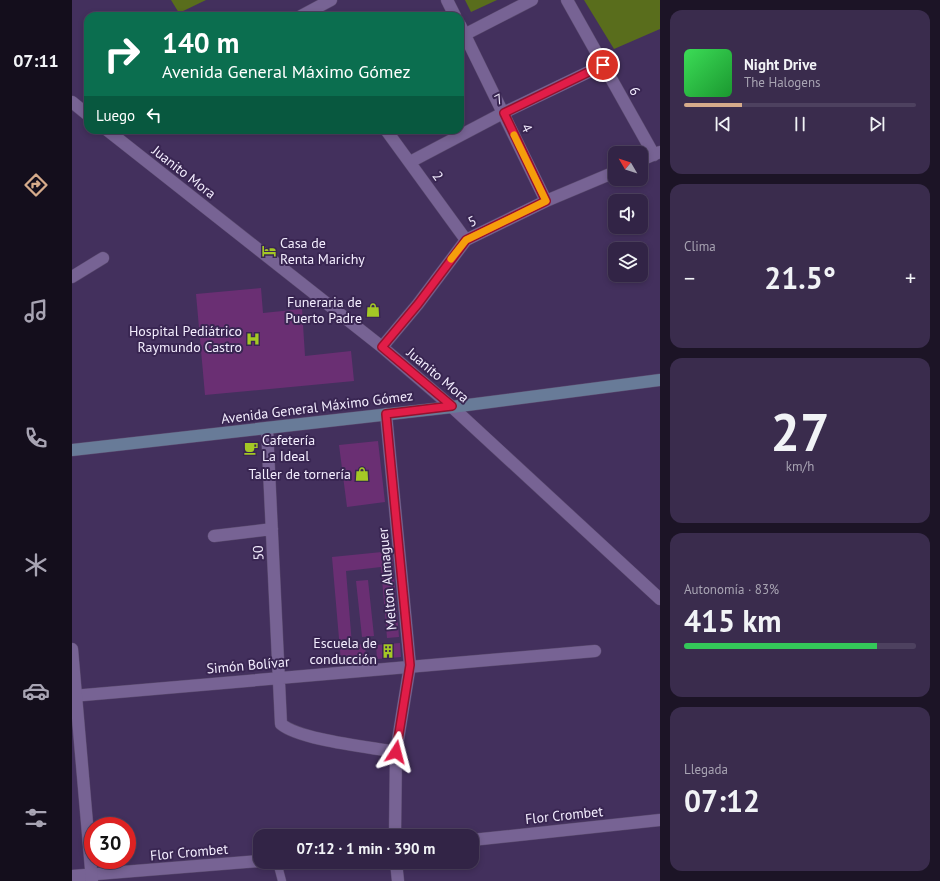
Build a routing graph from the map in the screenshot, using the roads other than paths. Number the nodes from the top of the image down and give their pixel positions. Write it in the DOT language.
graph roads {
  1 [pos="331,0"];
  2 [pos="447,0"];
  3 [pos="532,0"];
  4 [pos="567,0"];
  5 [pos="310,12"];
  6 [pos="453,12"];
  7 [pos="464,31"];
  8 [pos="464,36"];
  9 [pos="603,65"];
  10 [pos="72,102"];
  11 [pos="84,112"];
  12 [pos="504,113"];
  13 [pos="112,134"];
  14 [pos="389,134"];
  15 [pos="464,134"];
  16 [pos="464,134"];
  17 [pos="657,154"];
  18 [pos="410,162"];
  19 [pos="608,175"];
  20 [pos="546,201"];
  21 [pos="466,240"];
  22 [pos="103,258"];
  23 [pos="72,277"];
  24 [pos="382,347"];
  25 [pos="660,380"];
  26 [pos="452,406"];
  27 [pos="386,414"];
  28 [pos="267,428"];
  29 [pos="72,450"];
  30 [pos="272,529"];
  31 [pos="214,536"];
  32 [pos="660,599"];
  33 [pos="72,649"];
  34 [pos="595,650"];
  35 [pos="410,665"];
  36 [pos="279,677"];
  37 [pos="75,696"];
  38 [pos="396,752"];
  39 [pos="660,820"];
  40 [pos="395,829"];
  41 [pos="479,839"];
  42 [pos="253,862"];
  43 [pos="279,869"];
  44 [pos="397,869"];
  45 [pos="72,876"];
  46 [pos="92,878"];
  47 [pos="282,881"];
  48 [pos="398,881"];
  1 -- 5 [label="street"];
  2 -- 6 [label="street"];
  3 -- 7 [label="street"];
  4 -- 9 [label="street, 6"];
  8 -- 12 [label="street, 4"];
  9 -- 12 [label="street, 7"];
  9 -- 17 [label="street, 6"];
  10 -- 11 [label="street"];
  12 -- 16 [label="street, 7"];
  12 -- 20 [label="street, 4"];
  13 -- 24 [label="street, Juanito Mora"];
  14 -- 18 [label="street, 2"];
  15 -- 18 [label="street, 7"];
  18 -- 21 [label="street, 2"];
  19 -- 20 [label="street, 5"];
  20 -- 21 [label="street, 5"];
  21 -- 24 [label="street, 5"];
  22 -- 23 [label="street"];
  24 -- 26 [label="street, Juanito Mora"];
  25 -- 26 [label="main road, Avenida General Máximo Gómez"];
  26 -- 27 [label="main road, Avenida General Máximo Gómez"];
  26 -- 32 [label="street, Juanito Mora"];
  27 -- 28 [label="main road, Avenida General Máximo Gómez"];
  27 -- 35 [label="street, Melton Almaguer"];
  28 -- 29 [label="main road, Avenida General Máximo Gómez"];
  28 -- 30 [label="street, 50"];
  30 -- 31 [label="street"];
  30 -- 36 [label="street, 50"];
  33 -- 37 [label="street"];
  34 -- 35 [label="street, Simón Bolívar"];
  35 -- 36 [label="street, Simón Bolívar"];
  35 -- 38 [label="street, Melton Almaguer"];
  36 -- 37 [label="street, Simón Bolívar"];
  36 -- 38 [label="street, 50"];
  37 -- 46 [label="street"];
  38 -- 40 [label="street, Melton Almaguer"];
  39 -- 41 [label="street, Flor Crombet"];
  42 -- 46 [label="street, Flor Crombet"];
  43 -- 47 [label="lane"];
  44 -- 48 [label="street"];
  45 -- 46 [label="street, Flor Crombet"];
}
